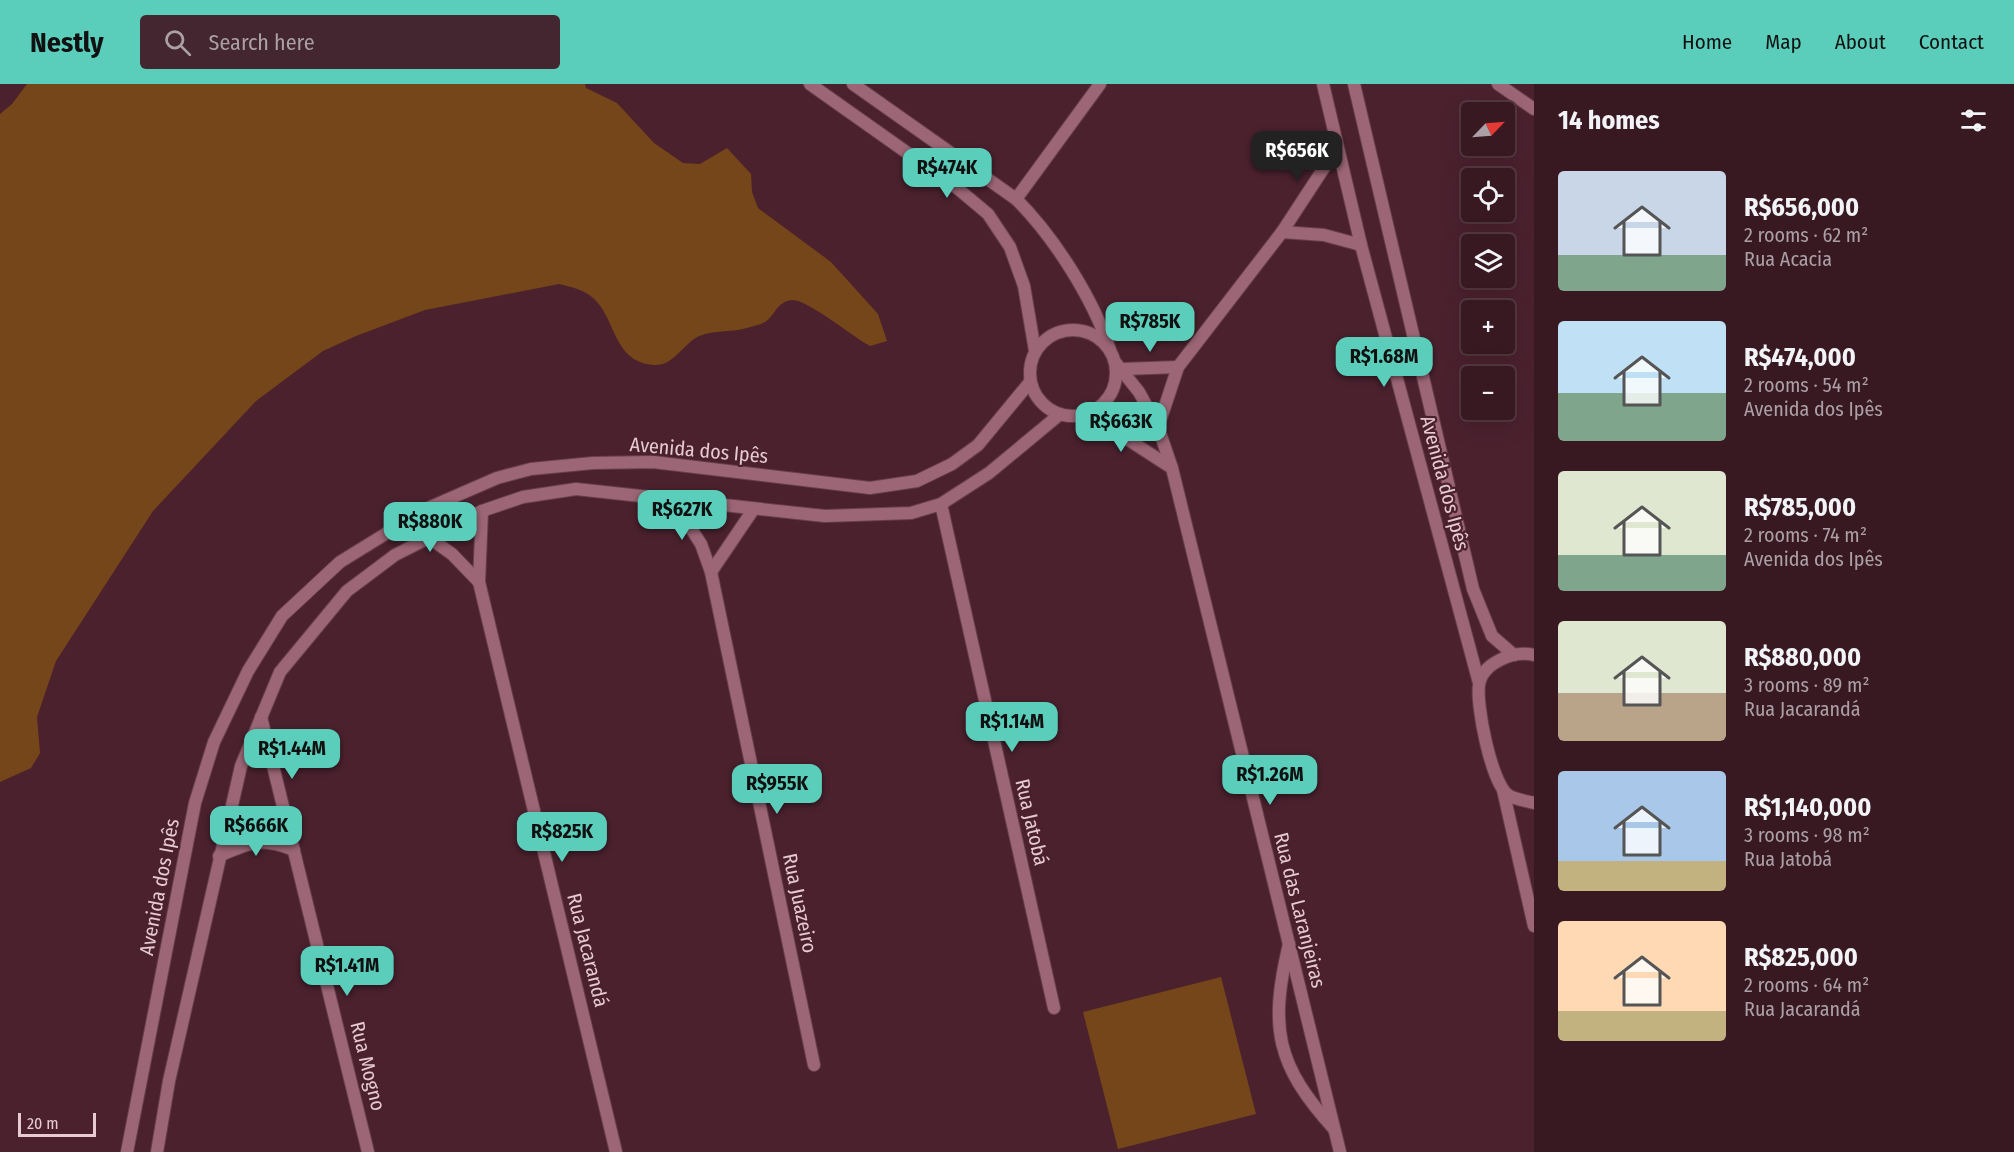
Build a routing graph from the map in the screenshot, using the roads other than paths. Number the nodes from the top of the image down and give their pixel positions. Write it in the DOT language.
graph roads {
  1 [pos="810,84"];
  2 [pos="853,84"];
  3 [pos="1100,84"];
  4 [pos="1323,84"];
  5 [pos="1354,84"];
  6 [pos="1498,84"];
  7 [pos="1534,109"];
  8 [pos="1337,148"];
  9 [pos="1016,199"];
  10 [pos="1282,232"];
  11 [pos="1360,245"];
  12 [pos="1110,350"];
  13 [pos="1035,351"];
  14 [pos="1119,365"];
  15 [pos="1178,367"];
  16 [pos="1030,382"];
  17 [pos="1059,415"];
  18 [pos="1081,417"];
  19 [pos="1158,427"];
  20 [pos="1172,468"];
  21 [pos="672,499"];
  22 [pos="941,504"];
  23 [pos="753,510"];
  24 [pos="482,511"];
  25 [pos="428,537"];
  26 [pos="711,572"];
  27 [pos="479,582"];
  28 [pos="1515,655"];
  29 [pos="1534,655"];
  30 [pos="1479,683"];
  31 [pos="261,717"];
  32 [pos="1503,789"];
  33 [pos="1534,803"];
  34 [pos="294,850"];
  35 [pos="219,856"];
  36 [pos="1534,926"];
  37 [pos="1289,944"];
  38 [pos="1054,1008"];
  39 [pos="814,1065"];
  40 [pos="1334,1129"];
  41 [pos="127,1152"];
  42 [pos="157,1152"];
  43 [pos="368,1152"];
  44 [pos="616,1152"];
  45 [pos="1340,1152"];
  1 -- 13 [label="street"];
  2 -- 9 [label="street"];
  3 -- 9 [label="street"];
  4 -- 8 [label="street, Avenida dos Ipês"];
  5 -- 28 [label="street, Avenida dos Ipês"];
  6 -- 7 [label="street"];
  8 -- 10 [label="street"];
  8 -- 11 [label="street, Avenida dos Ipês"];
  9 -- 12 [label="street"];
  10 -- 11 [label="street"];
  10 -- 15 [label="street"];
  11 -- 30 [label="street, Avenida dos Ipês"];
  12 -- 13 [label="street"];
  12 -- 14 [label="street"];
  13 -- 16 [label="street"];
  14 -- 15 [label="street"];
  14 -- 18 [label="street"];
  14 -- 19 [label="street, Rua das Laranjeiras"];
  15 -- 19 [label="street"];
  16 -- 17 [label="street"];
  16 -- 41 [label="street, Avenida dos Ipês"];
  17 -- 18 [label="street"];
  17 -- 22 [label="street"];
  18 -- 20 [label="street"];
  19 -- 20 [label="street, Rua das Laranjeiras"];
  20 -- 37 [label="street, Rua das Laranjeiras"];
  21 -- 23 [label="street"];
  21 -- 24 [label="street"];
  21 -- 26 [label="street, Rua Juazeiro"];
  22 -- 23 [label="street"];
  22 -- 38 [label="street, Rua Jatobá"];
  23 -- 26 [label="street"];
  24 -- 25 [label="street"];
  24 -- 27 [label="street, Rua Jacarandá"];
  25 -- 27 [label="street"];
  25 -- 31 [label="street"];
  26 -- 39 [label="street, Rua Juazeiro"];
  27 -- 44 [label="street, Rua Jacarandá"];
  28 -- 29 [label="street"];
  28 -- 30 [label="street"];
  30 -- 32 [label="street, Avenida dos Ipês"];
  31 -- 34 [label="street, Rua Mogno"];
  31 -- 35 [label="street"];
  32 -- 33 [label="street"];
  32 -- 36 [label="street, Avenida dos Ipês"];
  34 -- 35 [label="street"];
  34 -- 43 [label="street, Rua Mogno"];
  35 -- 42 [label="street"];
  37 -- 40 [label="street, Rua das Laranjeiras"];
  37 -- 40 [label="street"];
  40 -- 45 [label="street, Rua das Laranjeiras"];
}
